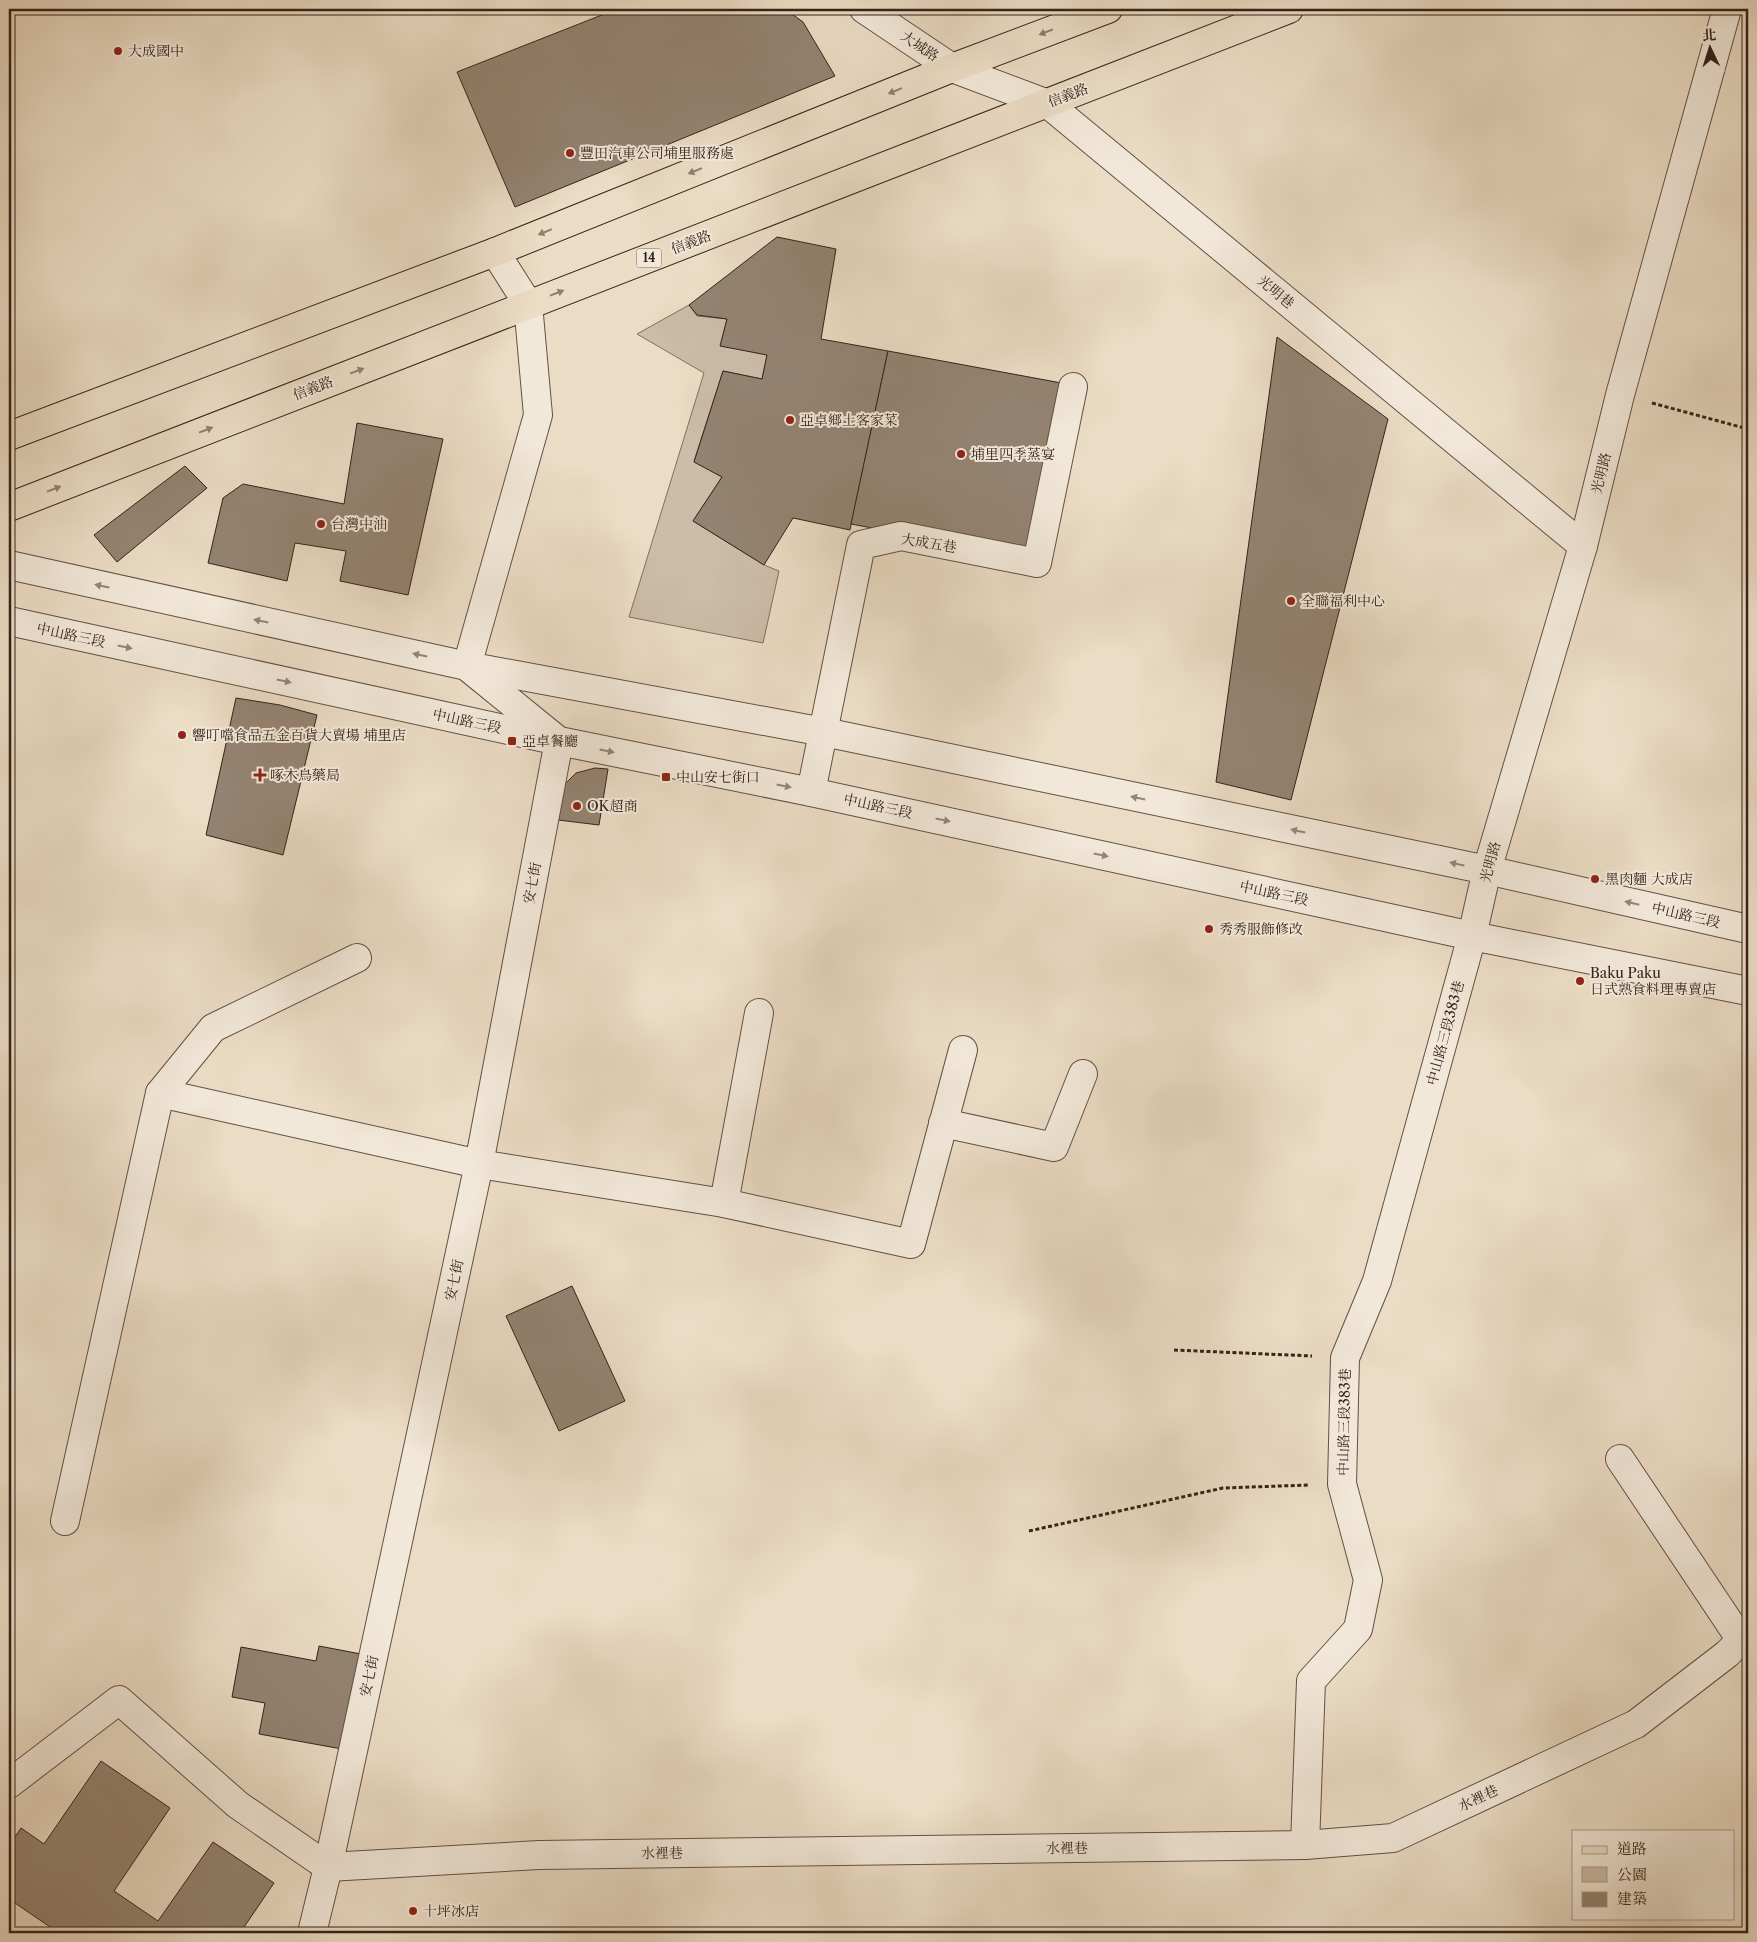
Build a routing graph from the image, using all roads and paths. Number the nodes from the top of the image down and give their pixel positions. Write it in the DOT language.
graph roads {
  1 [pos="864,9"];
  2 [pos="1108,9"];
  3 [pos="1289,9"];
  4 [pos="1727,9"];
  5 [pos="952,68"];
  6 [pos="1048,104"];
  7 [pos="495,252"];
  8 [pos="528,304"];
  9 [pos="1073,387"];
  10 [pos="1620,395"];
  11 [pos="1748,429"];
  12 [pos="9,436"];
  13 [pos="9,507"];
  14 [pos="1583,546"];
  15 [pos="9,565"];
  16 [pos="9,621"];
  17 [pos="467,666"];
  18 [pos="824,732"];
  19 [pos="559,741"];
  20 [pos="811,792"];
  21 [pos="1487,870"];
  22 [pos="1748,929"];
  23 [pos="1472,936"];
  24 [pos="357,958"];
  25 [pos="1748,991"];
  26 [pos="759,1013"];
  27 [pos="963,1050"];
  28 [pos="1083,1074"];
  29 [pos="160,1093"];
  30 [pos="943,1123"];
  31 [pos="479,1164"];
  32 [pos="724,1203"];
  33 [pos="1174,1350"];
  34 [pos="1345,1358"];
  35 [pos="1620,1459"];
  36 [pos="1342,1484"];
  37 [pos="65,1522"];
  38 [pos="1029,1531"];
  39 [pos="1745,1637"];
  40 [pos="9,1784"];
  41 [pos="1305,1845"];
  42 [pos="328,1867"];
  43 [pos="312,1933"];
  1 -- 5 [label="street, 大城路"];
  2 -- 5 [label="main road, one-way"];
  3 -- 6 [label="main road, 信義路 / 14"];
  4 -- 10 [label="street, 光明路"];
  5 -- 6 [label="street, 光明巷"];
  5 -- 7 [label="main road, one-way"];
  8 -- 6 [label="main road, 信義路 / 14, one-way"];
  6 -- 14 [label="street, 光明巷"];
  7 -- 8 [label="street"];
  7 -- 12 [label="main road"];
  13 -- 8 [label="main road, 信義路 / 14, one-way"];
  8 -- 17 [label="street"];
  9 -- 18 [label="street, 大成五巷"];
  10 -- 11 [label="path"];
  10 -- 14 [label="street, 光明路"];
  14 -- 21 [label="street, 光明路"];
  17 -- 15 [label="street, 中山路三段, one-way"];
  16 -- 19 [label="street, 中山路三段, one-way"];
  17 -- 18 [label="street, 中山路三段"];
  17 -- 19 [label="street"];
  18 -- 20 [label="street, 大成五巷"];
  21 -- 18 [label="street, 中山路三段, one-way"];
  19 -- 20 [label="street, 中山路三段, one-way"];
  19 -- 31 [label="street, 安七街"];
  20 -- 23 [label="street, 中山路三段, one-way"];
  22 -- 21 [label="street, 中山路三段, one-way"];
  21 -- 23 [label="street, 光明路"];
  23 -- 25 [label="street, 中山路三段"];
  23 -- 34 [label="street, 中山路三段383巷"];
  24 -- 29 [label="street"];
  26 -- 32 [label="street"];
  27 -- 30 [label="street"];
  28 -- 30 [label="street"];
  29 -- 31 [label="street"];
  29 -- 37 [label="street"];
  30 -- 32 [label="street"];
  31 -- 32 [label="street"];
  31 -- 42 [label="street, 安七街"];
  33 -- 34 [label="path"];
  34 -- 36 [label="street, 中山路三段383巷"];
  35 -- 39 [label="street"];
  36 -- 38 [label="path"];
  36 -- 41 [label="street, 中山路三段383巷"];
  39 -- 41 [label="street, 水裡巷"];
  40 -- 42 [label="street"];
  41 -- 42 [label="street, 水裡巷"];
  42 -- 43 [label="street, 安七街"];
}
